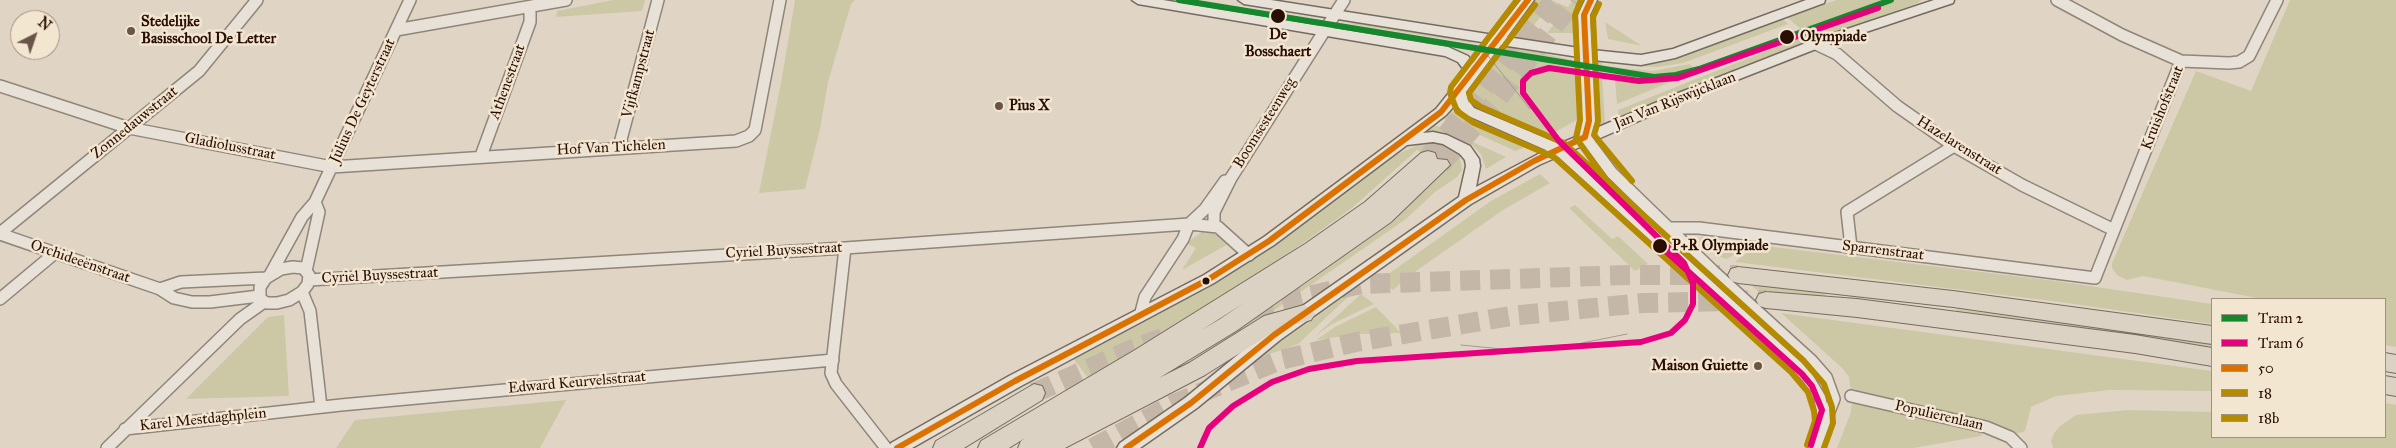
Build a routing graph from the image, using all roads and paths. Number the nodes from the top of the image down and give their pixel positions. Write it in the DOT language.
graph roads {
  1 [pos="257,0"];
  2 [pos="410,0"];
  3 [pos="566,0"];
  4 [pos="658,0"];
  5 [pos="780,0"];
  6 [pos="1138,0"];
  7 [pos="1244,0"];
  8 [pos="1344,0"];
  9 [pos="1528,0"];
  10 [pos="1591,0"];
  11 [pos="1819,0"];
  12 [pos="1948,0"];
  13 [pos="2057,0"];
  14 [pos="2278,0"];
  15 [pos="1287,4"];
  16 [pos="530,7"];
  17 [pos="1336,14"];
  18 [pos="396,30"];
  19 [pos="1323,32"];
  20 [pos="1498,40"];
  21 [pos="1816,44"];
  22 [pos="1586,54"];
  23 [pos="2181,61"];
  24 [pos="1471,75"];
  25 [pos="0,86"];
  26 [pos="1460,92"];
  27 [pos="129,128"];
  28 [pos="1585,137"];
  29 [pos="1406,140"];
  30 [pos="1954,146"];
  31 [pos="619,147"];
  32 [pos="1559,150"];
  33 [pos="481,156"];
  34 [pos="332,167"];
  35 [pos="1231,178"];
  36 [pos="1466,200"];
  37 [pos="315,202"];
  38 [pos="1189,224"];
  39 [pos="1214,226"];
  40 [pos="1670,228"];
  41 [pos="2114,230"];
  42 [pos="0,234"];
  43 [pos="1851,247"];
  44 [pos="845,248"];
  45 [pos="55,253"];
  46 [pos="1249,254"];
  47 [pos="308,275"];
  48 [pos="1738,275"];
  49 [pos="268,276"];
  50 [pos="2095,278"];
  51 [pos="160,289"];
  52 [pos="302,292"];
  53 [pos="0,299"];
  54 [pos="261,299"];
  55 [pos="1766,300"];
  56 [pos="1304,314"];
  57 [pos="1140,316"];
  58 [pos="2211,335"];
  59 [pos="2211,357"];
  60 [pos="832,360"];
  61 [pos="1034,393"];
  62 [pos="1851,396"];
  63 [pos="321,407"];
  64 [pos="1824,422"];
  65 [pos="125,429"];
  66 [pos="107,448"];
  67 [pos="886,448"];
  68 [pos="898,448"];
  69 [pos="944,448"];
  70 [pos="988,448"];
  71 [pos="1030,448"];
  72 [pos="1042,448"];
  73 [pos="1126,448"];
  74 [pos="1815,448"];
  75 [pos="2021,448"];
  1 -- 27 [label="street, Zonnedauwstraat"];
  2 -- 18 [label="street, Julius De Geyterstraat"];
  3 -- 16 [label="street"];
  4 -- 31 [label="street, Vijfkampstraat"];
  5 -- 31 [label="street, Hof Van Tichelen"];
  6 -- 19 [label="main road"];
  7 -- 15 [label="main road"];
  8 -- 17 [label="street, Boomsesteenweg"];
  9 -- 20 [label="main road"];
  10 -- 22 [label="main road"];
  11 -- 22 [label="main road"];
  12 -- 21 [label="main road, Jan Van Rijswijcklaan"];
  13 -- 23 [label="street"];
  14 -- 23 [label="street, Kruishofstraat"];
  15 -- 17 [label="main road"];
  16 -- 18 [label="street"];
  16 -- 33 [label="street, Athenestraat"];
  17 -- 19 [label="street, Boomsesteenweg"];
  17 -- 20 [label="main road"];
  18 -- 34 [label="street, Julius De Geyterstraat"];
  19 -- 24 [label="main road"];
  19 -- 35 [label="street, Boomsesteenweg"];
  20 -- 22 [label="main road"];
  20 -- 24 [label="main road"];
  21 -- 28 [label="main road, Jan Van Rijswijcklaan"];
  21 -- 30 [label="street, Hazelarenstraat"];
  22 -- 28 [label="main road"];
  23 -- 41 [label="street, Kruishofstraat"];
  24 -- 26 [label="main road"];
  25 -- 27 [label="street"];
  26 -- 29 [label="main road"];
  26 -- 32 [label="main road"];
  27 -- 34 [label="street, Gladiolusstraat"];
  27 -- 42 [label="street, Zonnedauwstraat"];
  28 -- 32 [label="main road, Jan Van Rijswijcklaan"];
  28 -- 40 [label="street"];
  29 -- 36 [label="main road"];
  29 -- 46 [label="main road"];
  30 -- 41 [label="street, Hazelarenstraat"];
  30 -- 43 [label="street"];
  31 -- 33 [label="street, Hof Van Tichelen"];
  32 -- 36 [label="main road, Jan Van Rijswijcklaan"];
  32 -- 64 [label="street"];
  33 -- 34 [label="street, Hof Van Tichelen"];
  34 -- 37 [label="street, Julius De Geyterstraat"];
  35 -- 38 [label="street"];
  35 -- 39 [label="street, Boomsesteenweg"];
  36 -- 56 [label="main road, Jan Van Rijswijcklaan"];
  37 -- 47 [label="street, Julius De Geyterstraat"];
  37 -- 49 [label="street, Julius De Geyterstraat"];
  38 -- 39 [label="street, Cyriel Buyssestraat"];
  38 -- 44 [label="street, Cyriel Buyssestraat"];
  38 -- 57 [label="street"];
  39 -- 46 [label="street"];
  40 -- 43 [label="street, Sparrenstraat"];
  40 -- 64 [label="street"];
  41 -- 50 [label="street, Kruishofstraat"];
  42 -- 45 [label="street, Orchideeënstraat"];
  43 -- 50 [label="street, Sparrenstraat"];
  44 -- 47 [label="street, Cyriel Buyssestraat"];
  44 -- 60 [label="street"];
  45 -- 51 [label="street, Orchideeënstraat"];
  45 -- 53 [label="street"];
  46 -- 57 [label="main road"];
  47 -- 49 [label="street"];
  47 -- 52 [label="street"];
  48 -- 58 [label="highway"];
  49 -- 51 [label="street"];
  49 -- 54 [label="street"];
  51 -- 54 [label="street, Orchideeënstraat"];
  52 -- 54 [label="street, Karel Mestdaghplein"];
  52 -- 63 [label="street"];
  54 -- 65 [label="street, Karel Mestdaghplein"];
  55 -- 59 [label="highway"];
  56 -- 72 [label="highway"];
  56 -- 73 [label="main road, Jan Van Rijswijcklaan"];
  57 -- 68 [label="main road"];
  60 -- 63 [label="street, Edward Keurvelsstraat"];
  60 -- 67 [label="street"];
  61 -- 69 [label="highway"];
  62 -- 75 [label="street, Populierenlaan"];
  63 -- 65 [label="street, Karel Mestdaghplein"];
  64 -- 74 [label="street"];
  65 -- 66 [label="street"];
  70 -- 71 [label="highway"];
}
